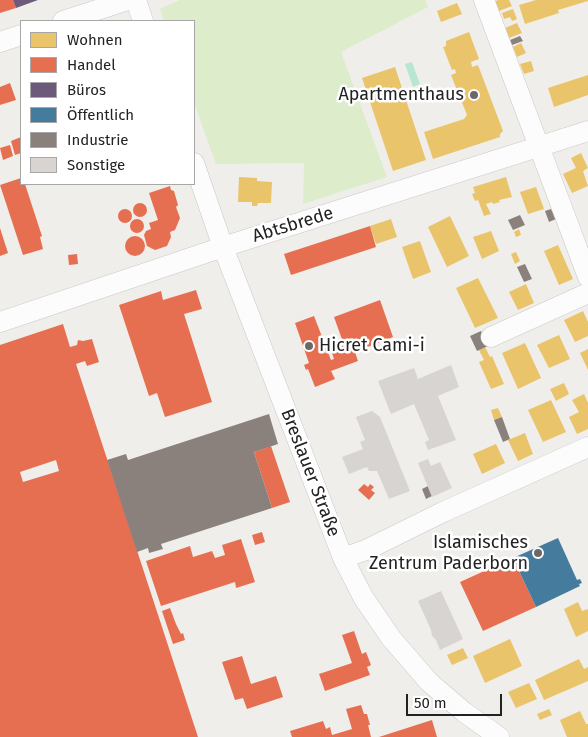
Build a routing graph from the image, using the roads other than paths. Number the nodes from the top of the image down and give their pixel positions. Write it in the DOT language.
graph roads {
  1 [pos="128,0"];
  2 [pos="136,0"];
  3 [pos="484,0"];
  4 [pos="65,20"];
  5 [pos="143,20"];
  6 [pos="20,35"];
  7 [pos="0,42"];
  8 [pos="588,131"];
  9 [pos="539,147"];
  10 [pos="195,167"];
  11 [pos="223,247"];
  12 [pos="588,277"];
  13 [pos="588,293"];
  14 [pos="0,322"];
  15 [pos="491,337"];
  16 [pos="588,447"];
  17 [pos="343,558"];
  18 [pos="499,737"];
  1 -- 4 [label="street"];
  2 -- 5 [label="street"];
  3 -- 9 [label="street"];
  6 -- 7 [label="street"];
  8 -- 9 [label="street, Abtsbrede"];
  9 -- 11 [label="street, Abtsbrede"];
  9 -- 12 [label="street"];
  10 -- 11 [label="street, Breslauer Straße"];
  11 -- 14 [label="street, Abtsbrede"];
  11 -- 17 [label="street, Breslauer Straße"];
  13 -- 15 [label="street"];
  16 -- 17 [label="street"];
  17 -- 18 [label="street, Breslauer Straße"];
}
